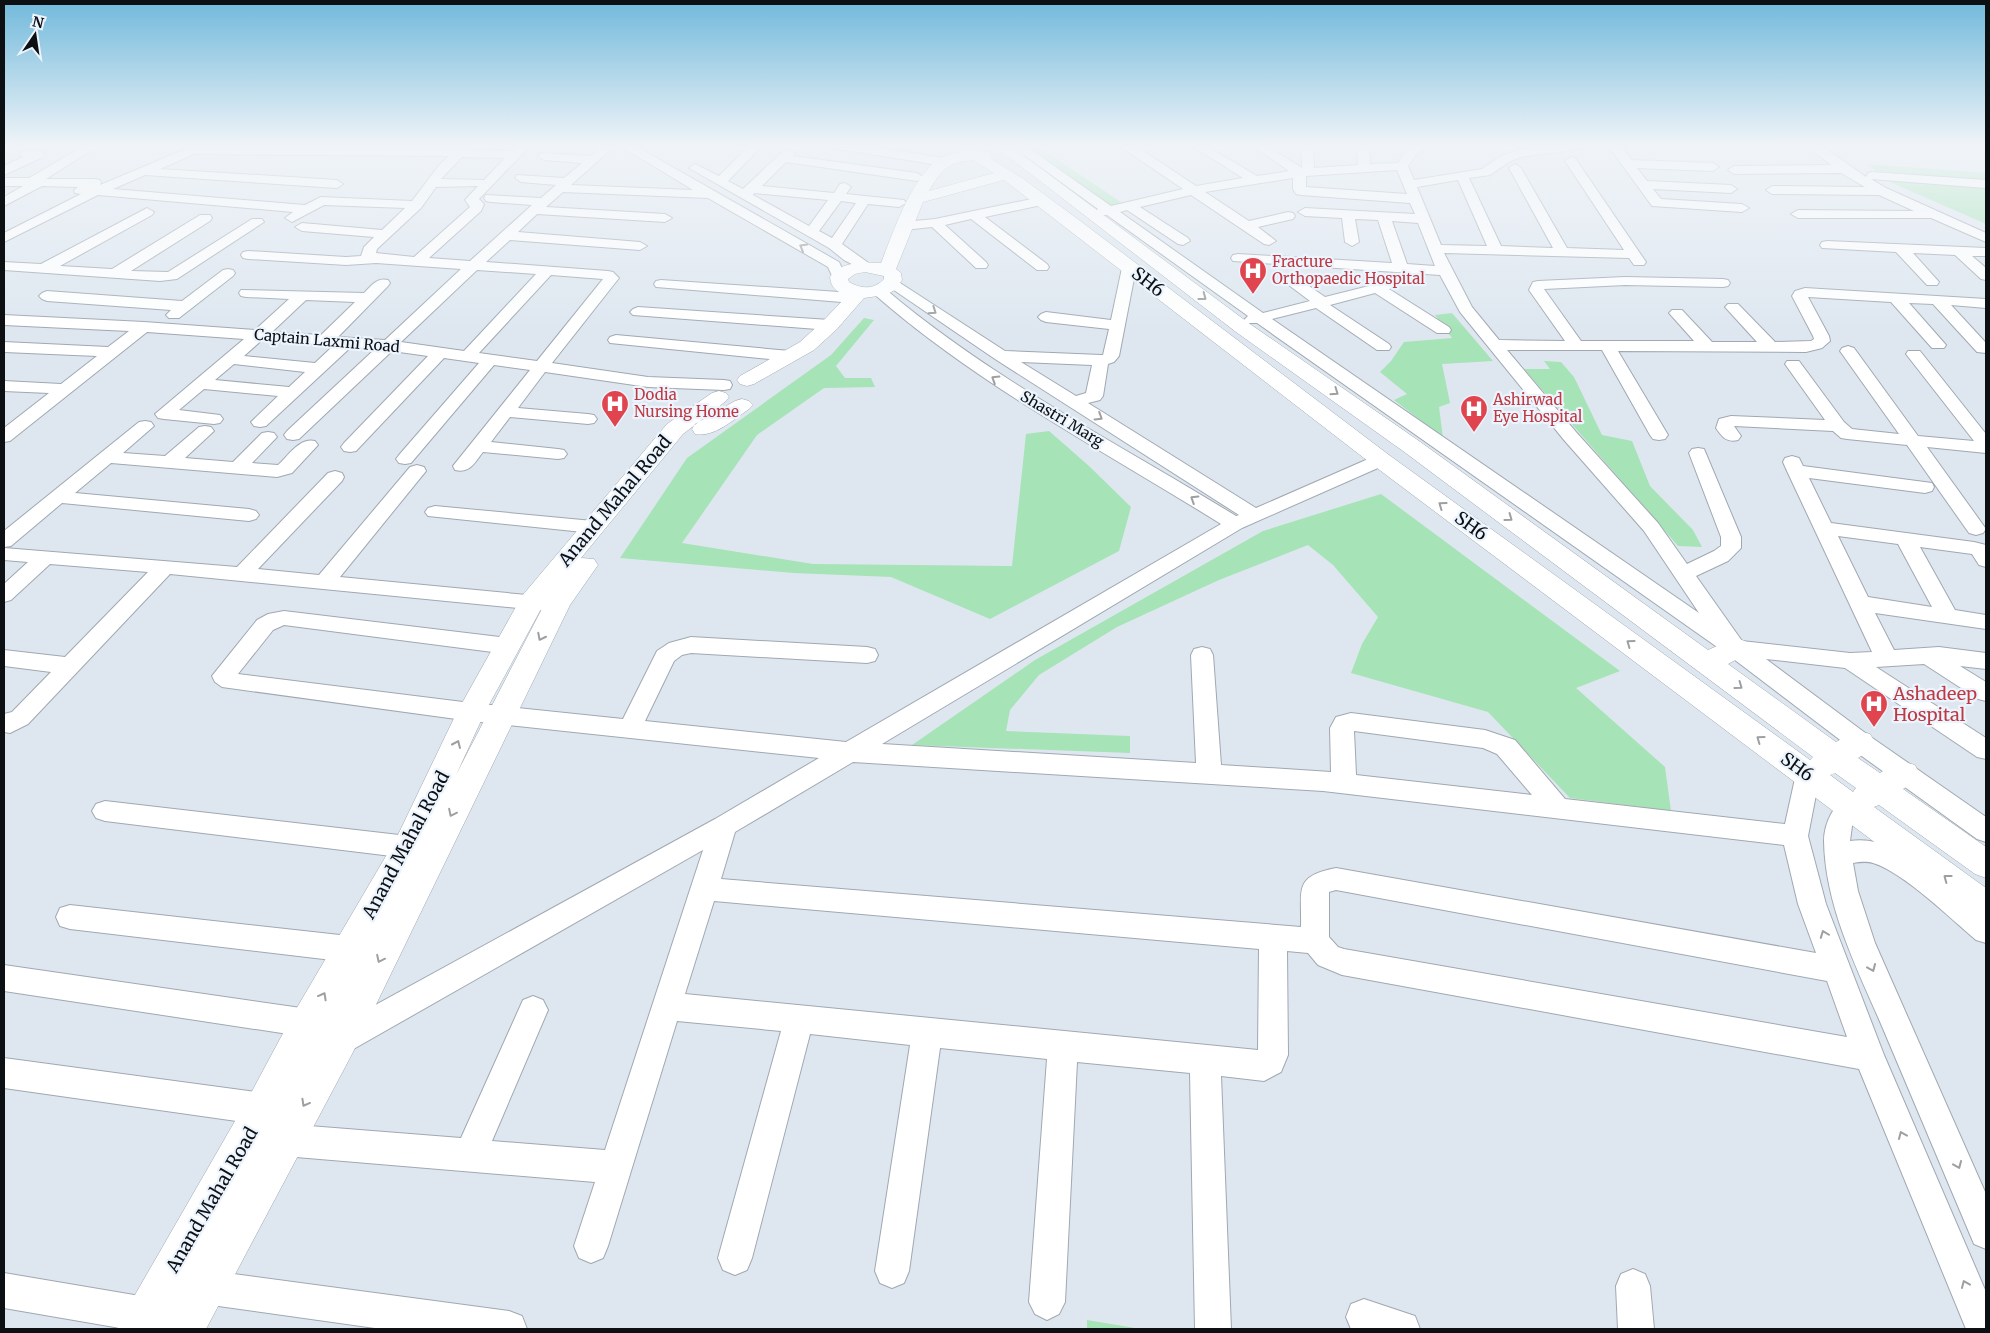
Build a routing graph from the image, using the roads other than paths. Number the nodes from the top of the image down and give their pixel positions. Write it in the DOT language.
graph roads {
  1 [pos="48,206"];
  2 [pos="61,206"];
  3 [pos="264,206"];
  4 [pos="310,206"];
  5 [pos="415,206"];
  6 [pos="476,206"];
  7 [pos="538,206"];
  8 [pos="540,206"];
  9 [pos="731,206"];
  10 [pos="770,206"];
  11 [pos="831,206"];
  12 [pos="860,206"];
  13 [pos="897,206"];
  14 [pos="914,206"];
  15 [pos="1016,206"];
  16 [pos="1048,206"];
  17 [pos="1092,206"];
  18 [pos="1130,206"];
  19 [pos="1217,206"];
  20 [pos="1419,206"];
  21 [pos="1476,206"];
  22 [pos="1539,206"];
  23 [pos="1602,206"];
  24 [pos="1712,206"];
  25 [pos="1916,206"];
  26 [pos="1936,206"];
  27 [pos="1742,208"];
  28 [pos="305,209"];
  29 [pos="147,212"];
  30 [pos="1305,212"];
  31 [pos="1101,213"];
  32 [pos="1798,214"];
  33 [pos="974,215"];
  34 [pos="1348,215"];
  35 [pos="1936,215"];
  36 [pos="1288,216"];
  37 [pos="1384,217"];
  38 [pos="205,218"];
  39 [pos="665,218"];
  40 [pos="1424,219"];
  41 [pos="258,222"];
  42 [pos="935,224"];
  43 [pos="904,226"];
  44 [pos="1246,226"];
  45 [pos="4,228"];
  46 [pos="1986,228"];
  47 [pos="886,230"];
  48 [pos="811,232"];
  49 [pos="386,234"];
  50 [pos="505,235"];
  51 [pos="4,238"];
  52 [pos="1986,238"];
  53 [pos="1183,241"];
  54 [pos="1269,241"];
  55 [pos="1352,242"];
  56 [pos="834,245"];
  57 [pos="1827,245"];
  58 [pos="640,246"];
  59 [pos="1900,248"];
  60 [pos="1436,249"];
  61 [pos="1496,250"];
  62 [pos="1958,251"];
  63 [pos="1562,252"];
  64 [pos="1986,252"];
  65 [pos="248,254"];
  66 [pos="1633,254"];
  67 [pos="1238,258"];
  68 [pos="375,259"];
  69 [pos="417,262"];
  70 [pos="981,264"];
  71 [pos="1351,265"];
  72 [pos="4,266"];
  73 [pos="471,267"];
  74 [pos="1042,267"];
  75 [pos="44,268"];
  76 [pos="1129,268"];
  77 [pos="1401,269"];
  78 [pos="1644,270"];
  79 [pos="547,271"];
  80 [pos="1446,271"];
  81 [pos="228,273"];
  82 [pos="115,274"];
  83 [pos="1986,276"];
  84 [pos="839,277"];
  85 [pos="872,279"];
  86 [pos="1291,280"];
  87 [pos="1932,282"];
  88 [pos="383,283"];
  89 [pos="1722,283"];
  90 [pos="662,284"];
  91 [pos="328,286"];
  92 [pos="1378,287"];
  93 [pos="246,292"];
  94 [pos="296,295"];
  95 [pos="47,296"];
  96 [pos="368,298"];
  97 [pos="1898,300"];
  98 [pos="1320,303"];
  99 [pos="1939,303"];
  100 [pos="1986,303"];
  101 [pos="186,306"];
  102 [pos="1733,307"];
  103 [pos="638,312"];
  104 [pos="1676,313"];
  105 [pos="1046,317"];
  106 [pos="4,320"];
  107 [pos="1249,321"];
  108 [pos="830,325"];
  109 [pos="1117,326"];
  110 [pos="151,327"];
  111 [pos="1923,328"];
  112 [pos="1442,330"];
  113 [pos="1966,332"];
  114 [pos="259,335"];
  115 [pos="1984,339"];
  116 [pos="325,340"];
  117 [pos="616,340"];
  118 [pos="347,342"];
  119 [pos="387,345"];
  120 [pos="1495,345"];
  121 [pos="1938,345"];
  122 [pos="1577,346"];
  123 [pos="1607,346"];
  124 [pos="1708,346"];
  125 [pos="4,347"];
  126 [pos="1383,347"];
  127 [pos="1771,347"];
  128 [pos="1848,351"];
  129 [pos="111,352"];
  130 [pos="441,352"];
  131 [pos="955,353"];
  132 [pos="1914,354"];
  133 [pos="468,356"];
  134 [pos="790,356"];
  135 [pos="1001,356"];
  136 [pos="230,359"];
  137 [pos="491,359"];
  138 [pos="1101,360"];
  139 [pos="1793,364"];
  140 [pos="543,367"];
  141 [pos="319,368"];
  142 [pos="199,384"];
  143 [pos="4,386"];
  144 [pos="64,389"];
  145 [pos="292,392"];
  146 [pos="743,392"];
  147 [pos="1074,402"];
  148 [pos="507,412"];
  149 [pos="588,419"];
  150 [pos="145,426"];
  151 [pos="1838,426"];
  152 [pos="7,431"];
  153 [pos="293,435"];
  154 [pos="1659,435"];
  155 [pos="1732,436"];
  156 [pos="1914,441"];
  157 [pos="309,445"];
  158 [pos="478,446"];
  159 [pos="1986,446"];
  160 [pos="350,447"];
  161 [pos="1698,453"];
  162 [pos="558,454"];
  163 [pos="107,457"];
  164 [pos="1381,460"];
  165 [pos="169,462"];
  166 [pos="462,466"];
  167 [pos="237,468"];
  168 [pos="335,477"];
  169 [pos="1926,487"];
  170 [pos="58,498"];
  171 [pos="435,512"];
  172 [pos="248,515"];
  173 [pos="1245,520"];
  174 [pos="593,527"];
  175 [pos="1823,528"];
  176 [pos="1976,529"];
  177 [pos="1905,539"];
  178 [pos="4,541"];
  179 [pos="4,555"];
  180 [pos="45,558"];
  181 [pos="1986,560"];
  182 [pos="165,567"];
  183 [pos="242,574"];
  184 [pos="1683,574"];
  185 [pos="325,582"];
  186 [pos="4,595"];
  187 [pos="1860,603"];
  188 [pos="544,604"];
  189 [pos="1948,616"];
  190 [pos="1986,622"];
  191 [pos="508,646"];
  192 [pos="1735,648"];
  193 [pos="867,655"];
  194 [pos="1202,655"];
  195 [pos="1928,656"];
  196 [pos="4,658"];
  197 [pos="1887,659"];
  198 [pos="1850,661"];
  199 [pos="1706,662"];
  200 [pos="1986,662"];
  201 [pos="70,666"];
  202 [pos="1986,692"];
  203 [pos="486,714"];
  204 [pos="4,723"];
  205 [pos="630,728"];
  206 [pos="1848,750"];
  207 [pos="1986,750"];
  208 [pos="851,752"];
  209 [pos="1209,774"];
  210 [pos="1808,774"];
  211 [pos="1892,781"];
  212 [pos="1344,784"];
  213 [pos="1851,806"];
  214 [pos="1558,808"];
  215 [pos="106,811"];
  216 [pos="724,826"];
  217 [pos="1986,831"];
  218 [pos="1795,836"];
  219 [pos="408,847"];
  220 [pos="1839,855"];
  221 [pos="664,860"];
  222 [pos="1986,864"];
  223 [pos="708,878"];
  224 [pos="1986,907"];
  225 [pos="70,916"];
  226 [pos="1986,930"];
  227 [pos="1273,938"];
  228 [pos="1315,942"];
  229 [pos="349,949"];
  230 [pos="1838,970"];
  231 [pos="4,978"];
  232 [pos="667,1006"];
  233 [pos="533,1010"];
  234 [pos="799,1019"];
  235 [pos="308,1023"];
  236 [pos="927,1032"];
  237 [pos="339,1042"];
  238 [pos="1062,1045"];
  239 [pos="1869,1056"];
  240 [pos="1205,1059"];
  241 [pos="4,1073"];
  242 [pos="281,1074"];
  243 [pos="264,1109"];
  244 [pos="284,1140"];
  245 [pos="470,1155"];
  246 [pos="616,1167"];
  247 [pos="1986,1232"];
  248 [pos="591,1246"];
  249 [pos="734,1258"];
  250 [pos="892,1271"];
  251 [pos="1633,1286"];
  252 [pos="204,1287"];
  253 [pos="4,1290"];
  254 [pos="1047,1302"];
  255 [pos="1364,1317"];
  256 [pos="142,1322"];
  257 [pos="182,1329"];
  258 [pos="509,1329"];
  259 [pos="1213,1329"];
  260 [pos="1402,1329"];
  261 [pos="1636,1329"];
  262 [pos="1984,1329"];
  1 -- 45 [label="street"];
  2 -- 51 [label="street"];
  3 -- 28 [label="street"];
  4 -- 28 [label="street"];
  5 -- 49 [label="street"];
  6 -- 69 [label="street"];
  7 -- 50 [label="street"];
  8 -- 39 [label="street"];
  84 -- 9 [label="street, one-way"];
  10 -- 48 [label="street, Shastri Marg"];
  11 -- 48 [label="street"];
  12 -- 56 [label="street"];
  13 -- 47 [label="main road, Anand Mahal Road"];
  14 -- 43 [label="main road, Anand Mahal Road"];
  15 -- 33 [label="street"];
  16 -- 76 [label="main road, SH6"];
  17 -- 31 [label="main road"];
  18 -- 31 [label="street"];
  18 -- 53 [label="street"];
  19 -- 44 [label="street"];
  20 -- 40 [label="street"];
  21 -- 61 [label="street"];
  22 -- 63 [label="street"];
  23 -- 66 [label="street"];
  24 -- 27 [label="street"];
  25 -- 35 [label="street"];
  26 -- 46 [label="street"];
  28 -- 49 [label="street"];
  29 -- 75 [label="street"];
  30 -- 34 [label="street"];
  31 -- 107 [label="main road"];
  32 -- 35 [label="street"];
  33 -- 42 [label="street"];
  33 -- 74 [label="street"];
  34 -- 37 [label="street"];
  34 -- 55 [label="street"];
  35 -- 52 [label="street"];
  36 -- 44 [label="street"];
  37 -- 40 [label="street"];
  37 -- 77 [label="street"];
  38 -- 82 [label="street"];
  40 -- 60 [label="street"];
  41 -- 82 [label="street"];
  42 -- 43 [label="street"];
  42 -- 70 [label="street"];
  43 -- 85 [label="main road, Anand Mahal Road"];
  44 -- 54 [label="street"];
  48 -- 56 [label="street, Shastri Marg"];
  49 -- 68 [label="street"];
  50 -- 58 [label="street"];
  50 -- 73 [label="street"];
  56 -- 85 [label="street, Shastri Marg"];
  57 -- 59 [label="street"];
  59 -- 62 [label="street"];
  59 -- 87 [label="street"];
  60 -- 61 [label="street"];
  60 -- 80 [label="street"];
  61 -- 63 [label="street"];
  62 -- 64 [label="street"];
  62 -- 83 [label="street"];
  63 -- 66 [label="street"];
  65 -- 68 [label="street"];
  66 -- 78 [label="street"];
  67 -- 71 [label="street"];
  68 -- 69 [label="street"];
  69 -- 73 [label="street"];
  71 -- 77 [label="street"];
  71 -- 92 [label="street"];
  72 -- 75 [label="street"];
  73 -- 79 [label="street"];
  73 -- 119 [label="street"];
  75 -- 82 [label="street"];
  76 -- 109 [label="street"];
  76 -- 164 [label="main road, SH6"];
  77 -- 80 [label="street"];
  79 -- 133 [label="street"];
  79 -- 140 [label="street"];
  80 -- 120 [label="street"];
  81 -- 101 [label="street"];
  84 -- 85 [label="main road"];
  84 -- 85 [label="main road"];
  85 -- 90 [label="street"];
  85 -- 108 [label="main road, Anand Mahal Road"];
  85 -- 131 [label="street, Shastri Marg"];
  85 -- 135 [label="street, Shastri Marg, one-way"];
  85 -- 146 [label="main road, Anand Mahal Road"];
  86 -- 98 [label="street"];
  88 -- 96 [label="street"];
  89 -- 122 [label="street"];
  91 -- 94 [label="street"];
  92 -- 98 [label="street"];
  92 -- 112 [label="street"];
  93 -- 94 [label="street"];
  94 -- 96 [label="street"];
  94 -- 114 [label="street"];
  95 -- 101 [label="street"];
  96 -- 116 [label="street"];
  97 -- 99 [label="street"];
  97 -- 111 [label="street"];
  97 -- 127 [label="street"];
  98 -- 107 [label="street"];
  98 -- 126 [label="street"];
  99 -- 100 [label="street"];
  99 -- 113 [label="street"];
  101 -- 110 [label="street"];
  102 -- 127 [label="street"];
  103 -- 108 [label="street"];
  104 -- 124 [label="street"];
  105 -- 109 [label="street"];
  106 -- 110 [label="street, Captain Laxmi Road"];
  107 -- 192 [label="street"];
  107 -- 199 [label="main road, one-way"];
  108 -- 134 [label="main road, Anand Mahal Road"];
  109 -- 138 [label="street"];
  110 -- 114 [label="street, Captain Laxmi Road"];
  110 -- 129 [label="street"];
  111 -- 113 [label="street"];
  111 -- 121 [label="street"];
  113 -- 115 [label="street"];
  114 -- 116 [label="street, Captain Laxmi Road"];
  114 -- 136 [label="street"];
  116 -- 118 [label="street, Captain Laxmi Road"];
  117 -- 134 [label="street"];
  118 -- 119 [label="street, Captain Laxmi Road"];
  118 -- 141 [label="street"];
  119 -- 130 [label="street, Captain Laxmi Road"];
  119 -- 153 [label="street"];
  120 -- 122 [label="street"];
  120 -- 184 [label="street"];
  122 -- 123 [label="street"];
  123 -- 124 [label="street"];
  123 -- 154 [label="street"];
  124 -- 127 [label="street"];
  125 -- 129 [label="street"];
  128 -- 156 [label="street"];
  129 -- 144 [label="street"];
  130 -- 133 [label="street, Captain Laxmi Road"];
  130 -- 160 [label="street"];
  131 -- 135 [label="street"];
  173 -- 131 [label="street, Shastri Marg, one-way"];
  132 -- 159 [label="street"];
  133 -- 137 [label="street, Captain Laxmi Road"];
  134 -- 146 [label="main road, Anand Mahal Road"];
  135 -- 138 [label="street"];
  135 -- 147 [label="street, Shastri Marg"];
  136 -- 141 [label="street"];
  136 -- 142 [label="street"];
  137 -- 140 [label="street, Captain Laxmi Road"];
  137 -- 185 [label="street"];
  138 -- 147 [label="street"];
  139 -- 151 [label="street"];
  140 -- 146 [label="street, Captain Laxmi Road"];
  140 -- 148 [label="street"];
  141 -- 145 [label="street"];
  142 -- 145 [label="street"];
  142 -- 165 [label="street"];
  143 -- 144 [label="street"];
  144 -- 152 [label="street"];
  145 -- 167 [label="street"];
  146 -- 174 [label="main road, Anand Mahal Road"];
  146 -- 188 [label="main road, Anand Mahal Road"];
  147 -- 173 [label="street, Shastri Marg, one-way"];
  148 -- 149 [label="street"];
  148 -- 158 [label="street"];
  150 -- 163 [label="street"];
  151 -- 155 [label="street"];
  151 -- 156 [label="street"];
  156 -- 159 [label="street"];
  156 -- 176 [label="street"];
  157 -- 167 [label="street"];
  158 -- 162 [label="street"];
  158 -- 166 [label="street"];
  161 -- 184 [label="street"];
  163 -- 165 [label="street"];
  163 -- 170 [label="street"];
  164 -- 173 [label="street"];
  210 -- 164 [label="main road, SH6, one-way"];
  165 -- 167 [label="street"];
  168 -- 183 [label="street"];
  169 -- 175 [label="street"];
  170 -- 172 [label="street"];
  170 -- 178 [label="street"];
  171 -- 174 [label="street"];
  173 -- 208 [label="street"];
  174 -- 188 [label="main road, Anand Mahal Road"];
  175 -- 177 [label="street"];
  175 -- 187 [label="street"];
  177 -- 181 [label="street"];
  177 -- 189 [label="street"];
  179 -- 180 [label="street"];
  180 -- 182 [label="street"];
  180 -- 186 [label="street"];
  182 -- 183 [label="street"];
  182 -- 201 [label="street"];
  183 -- 185 [label="street"];
  184 -- 192 [label="street"];
  185 -- 188 [label="street"];
  187 -- 189 [label="street"];
  187 -- 197 [label="street"];
  188 -- 191 [label="main road, Anand Mahal Road"];
  188 -- 203 [label="main road, Anand Mahal Road, one-way"];
  189 -- 190 [label="street"];
  191 -- 203 [label="main road, Anand Mahal Road"];
  191 -- 203 [label="street"];
  192 -- 198 [label="street"];
  192 -- 199 [label="main road"];
  192 -- 206 [label="street"];
  193 -- 205 [label="street"];
  194 -- 209 [label="street"];
  195 -- 197 [label="street"];
  195 -- 200 [label="street"];
  195 -- 202 [label="street"];
  196 -- 201 [label="street"];
  197 -- 198 [label="street"];
  198 -- 207 [label="street"];
  199 -- 206 [label="main road, one-way"];
  201 -- 204 [label="street"];
  203 -- 205 [label="street"];
  219 -- 203 [label="main road, Anand Mahal Road, one-way"];
  203 -- 237 [label="main road, Anand Mahal Road, one-way"];
  205 -- 208 [label="street"];
  206 -- 210 [label="main road"];
  206 -- 211 [label="street"];
  208 -- 209 [label="street"];
  208 -- 216 [label="street"];
  209 -- 212 [label="street"];
  210 -- 213 [label="main road, SH6"];
  210 -- 218 [label="street"];
  211 -- 213 [label="main road"];
  211 -- 217 [label="street"];
  211 -- 222 [label="main road"];
  212 -- 214 [label="street"];
  212 -- 214 [label="street"];
  213 -- 220 [label="street"];
  224 -- 213 [label="main road, SH6, one-way"];
  214 -- 218 [label="street"];
  215 -- 219 [label="street"];
  216 -- 221 [label="street"];
  216 -- 223 [label="street"];
  230 -- 218 [label="street, one-way"];
  219 -- 229 [label="main road, Anand Mahal Road"];
  220 -- 226 [label="street"];
  220 -- 247 [label="street, one-way"];
  221 -- 223 [label="street"];
  221 -- 237 [label="street"];
  223 -- 227 [label="street"];
  223 -- 232 [label="street"];
  225 -- 229 [label="street"];
  227 -- 228 [label="street"];
  227 -- 240 [label="street"];
  228 -- 230 [label="street"];
  228 -- 239 [label="street"];
  235 -- 229 [label="main road, Anand Mahal Road, one-way"];
  230 -- 239 [label="street"];
  231 -- 235 [label="street"];
  232 -- 234 [label="street"];
  232 -- 246 [label="street"];
  233 -- 245 [label="street"];
  234 -- 236 [label="street"];
  234 -- 249 [label="street"];
  235 -- 242 [label="main road, Anand Mahal Road"];
  236 -- 238 [label="street"];
  236 -- 250 [label="street"];
  237 -- 242 [label="street"];
  237 -- 244 [label="main road, Anand Mahal Road, one-way"];
  238 -- 240 [label="street"];
  238 -- 254 [label="street"];
  262 -- 239 [label="street, one-way"];
  240 -- 259 [label="street"];
  241 -- 243 [label="street"];
  242 -- 243 [label="main road, Anand Mahal Road"];
  243 -- 256 [label="main road, Anand Mahal Road"];
  244 -- 245 [label="street"];
  244 -- 252 [label="main road, Anand Mahal Road"];
  245 -- 246 [label="street"];
  246 -- 248 [label="street"];
  251 -- 261 [label="street"];
  252 -- 257 [label="main road, Anand Mahal Road"];
  252 -- 258 [label="street"];
  253 -- 256 [label="street"];
  255 -- 260 [label="street"];
}
